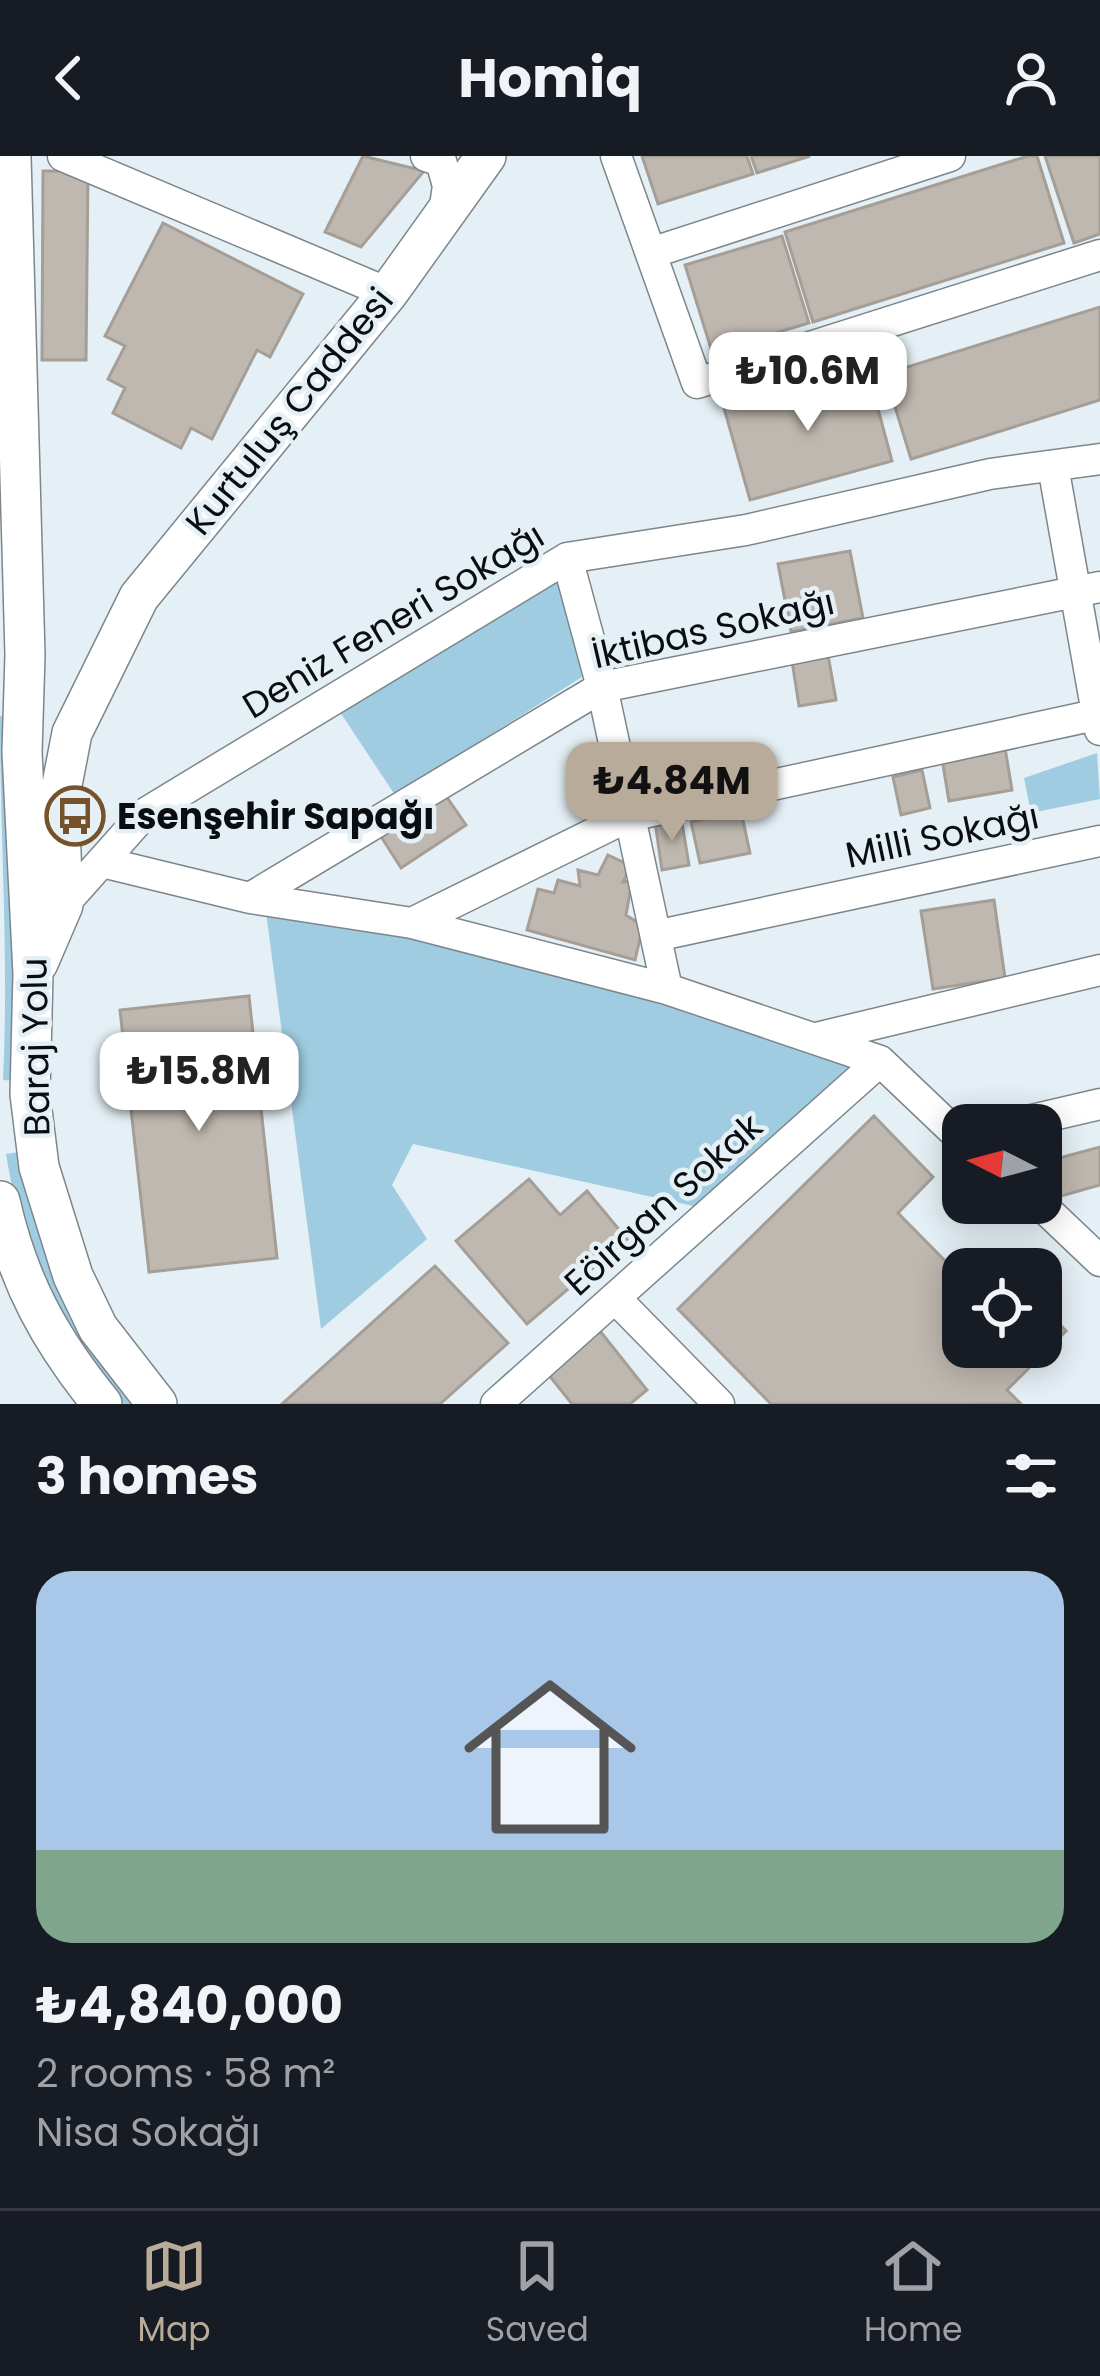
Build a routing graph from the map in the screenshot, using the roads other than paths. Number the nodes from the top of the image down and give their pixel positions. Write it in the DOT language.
graph roads {
  1 [pos="10,156"];
  2 [pos="64,156"];
  3 [pos="486,156"];
  4 [pos="616,156"];
  5 [pos="950,156"];
  6 [pos="441,158"];
  7 [pos="445,212"];
  8 [pos="654,252"];
  9 [pos="1100,256"];
  10 [pos="388,293"];
  11 [pos="1100,459"];
  12 [pos="1053,466"];
  13 [pos="567,558"];
  14 [pos="1090,588"];
  15 [pos="102,672"];
  16 [pos="602,686"];
  17 [pos="11,701"];
  18 [pos="1099,720"];
  19 [pos="11,753"];
  20 [pos="59,800"];
  21 [pos="629,817"];
  22 [pos="1100,841"];
  23 [pos="102,862"];
  24 [pos="250,898"];
  25 [pos="63,905"];
  26 [pos="412,922"];
  27 [pos="660,934"];
  28 [pos="1100,970"];
  29 [pos="33,974"];
  30 [pos="668,989"];
  31 [pos="816,1038"];
  32 [pos="880,1061"];
  33 [pos="30,1094"];
  34 [pos="1100,1104"];
  35 [pos="1062,1113"];
  36 [pos="942,1119"];
  37 [pos="0,1138"];
  38 [pos="0,1202"];
  39 [pos="1085,1227"];
  40 [pos="1100,1261"];
  41 [pos="616,1300"];
  42 [pos="102,1404"];
  43 [pos="157,1404"];
  44 [pos="496,1404"];
  45 [pos="718,1404"];
  1 -- 17 [label="main road, Baraj Yolu"];
  2 -- 10 [label="street"];
  3 -- 7 [label="main road, Kurtuluş Caddesi"];
  4 -- 8 [label="street"];
  5 -- 8 [label="street"];
  6 -- 7 [label="street"];
  7 -- 10 [label="main road, Kurtuluş Caddesi"];
  8 -- 9 [label="street"];
  10 -- 15 [label="main road, Kurtuluş Caddesi"];
  11 -- 12 [label="street, Deniz Feneri Sokağı"];
  12 -- 13 [label="street, Deniz Feneri Sokağı"];
  12 -- 14 [label="street"];
  13 -- 16 [label="street"];
  13 -- 23 [label="street, Deniz Feneri Sokağı"];
  14 -- 16 [label="street, İktibas Sokağı"];
  14 -- 18 [label="street"];
  15 -- 17 [label="main road"];
  15 -- 20 [label="main road, Kurtuluş Caddesi"];
  16 -- 21 [label="street"];
  16 -- 24 [label="street, İktibas Sokağı"];
  17 -- 19 [label="main road, Baraj Yolu"];
  18 -- 21 [label="street"];
  19 -- 20 [label="main road"];
  19 -- 29 [label="main road, Baraj Yolu"];
  20 -- 25 [label="main road, Kurtuluş Caddesi"];
  21 -- 26 [label="street"];
  21 -- 27 [label="street"];
  22 -- 27 [label="street, Milli Sokağı"];
  23 -- 24 [label="street"];
  23 -- 25 [label="street, Deniz Feneri Sokağı"];
  24 -- 26 [label="street"];
  25 -- 29 [label="main road"];
  26 -- 30 [label="street"];
  27 -- 30 [label="street"];
  28 -- 31 [label="street"];
  29 -- 33 [label="main road, Baraj Yolu"];
  30 -- 31 [label="street"];
  31 -- 32 [label="street"];
  32 -- 36 [label="street"];
  32 -- 41 [label="street, Eöirgan Sokak"];
  33 -- 37 [label="main road"];
  33 -- 43 [label="main road, Baraj Yolu"];
  34 -- 35 [label="street"];
  38 -- 42 [label="main road"];
  39 -- 40 [label="street"];
  41 -- 44 [label="street, Eöirgan Sokak"];
  41 -- 45 [label="street"];
}
